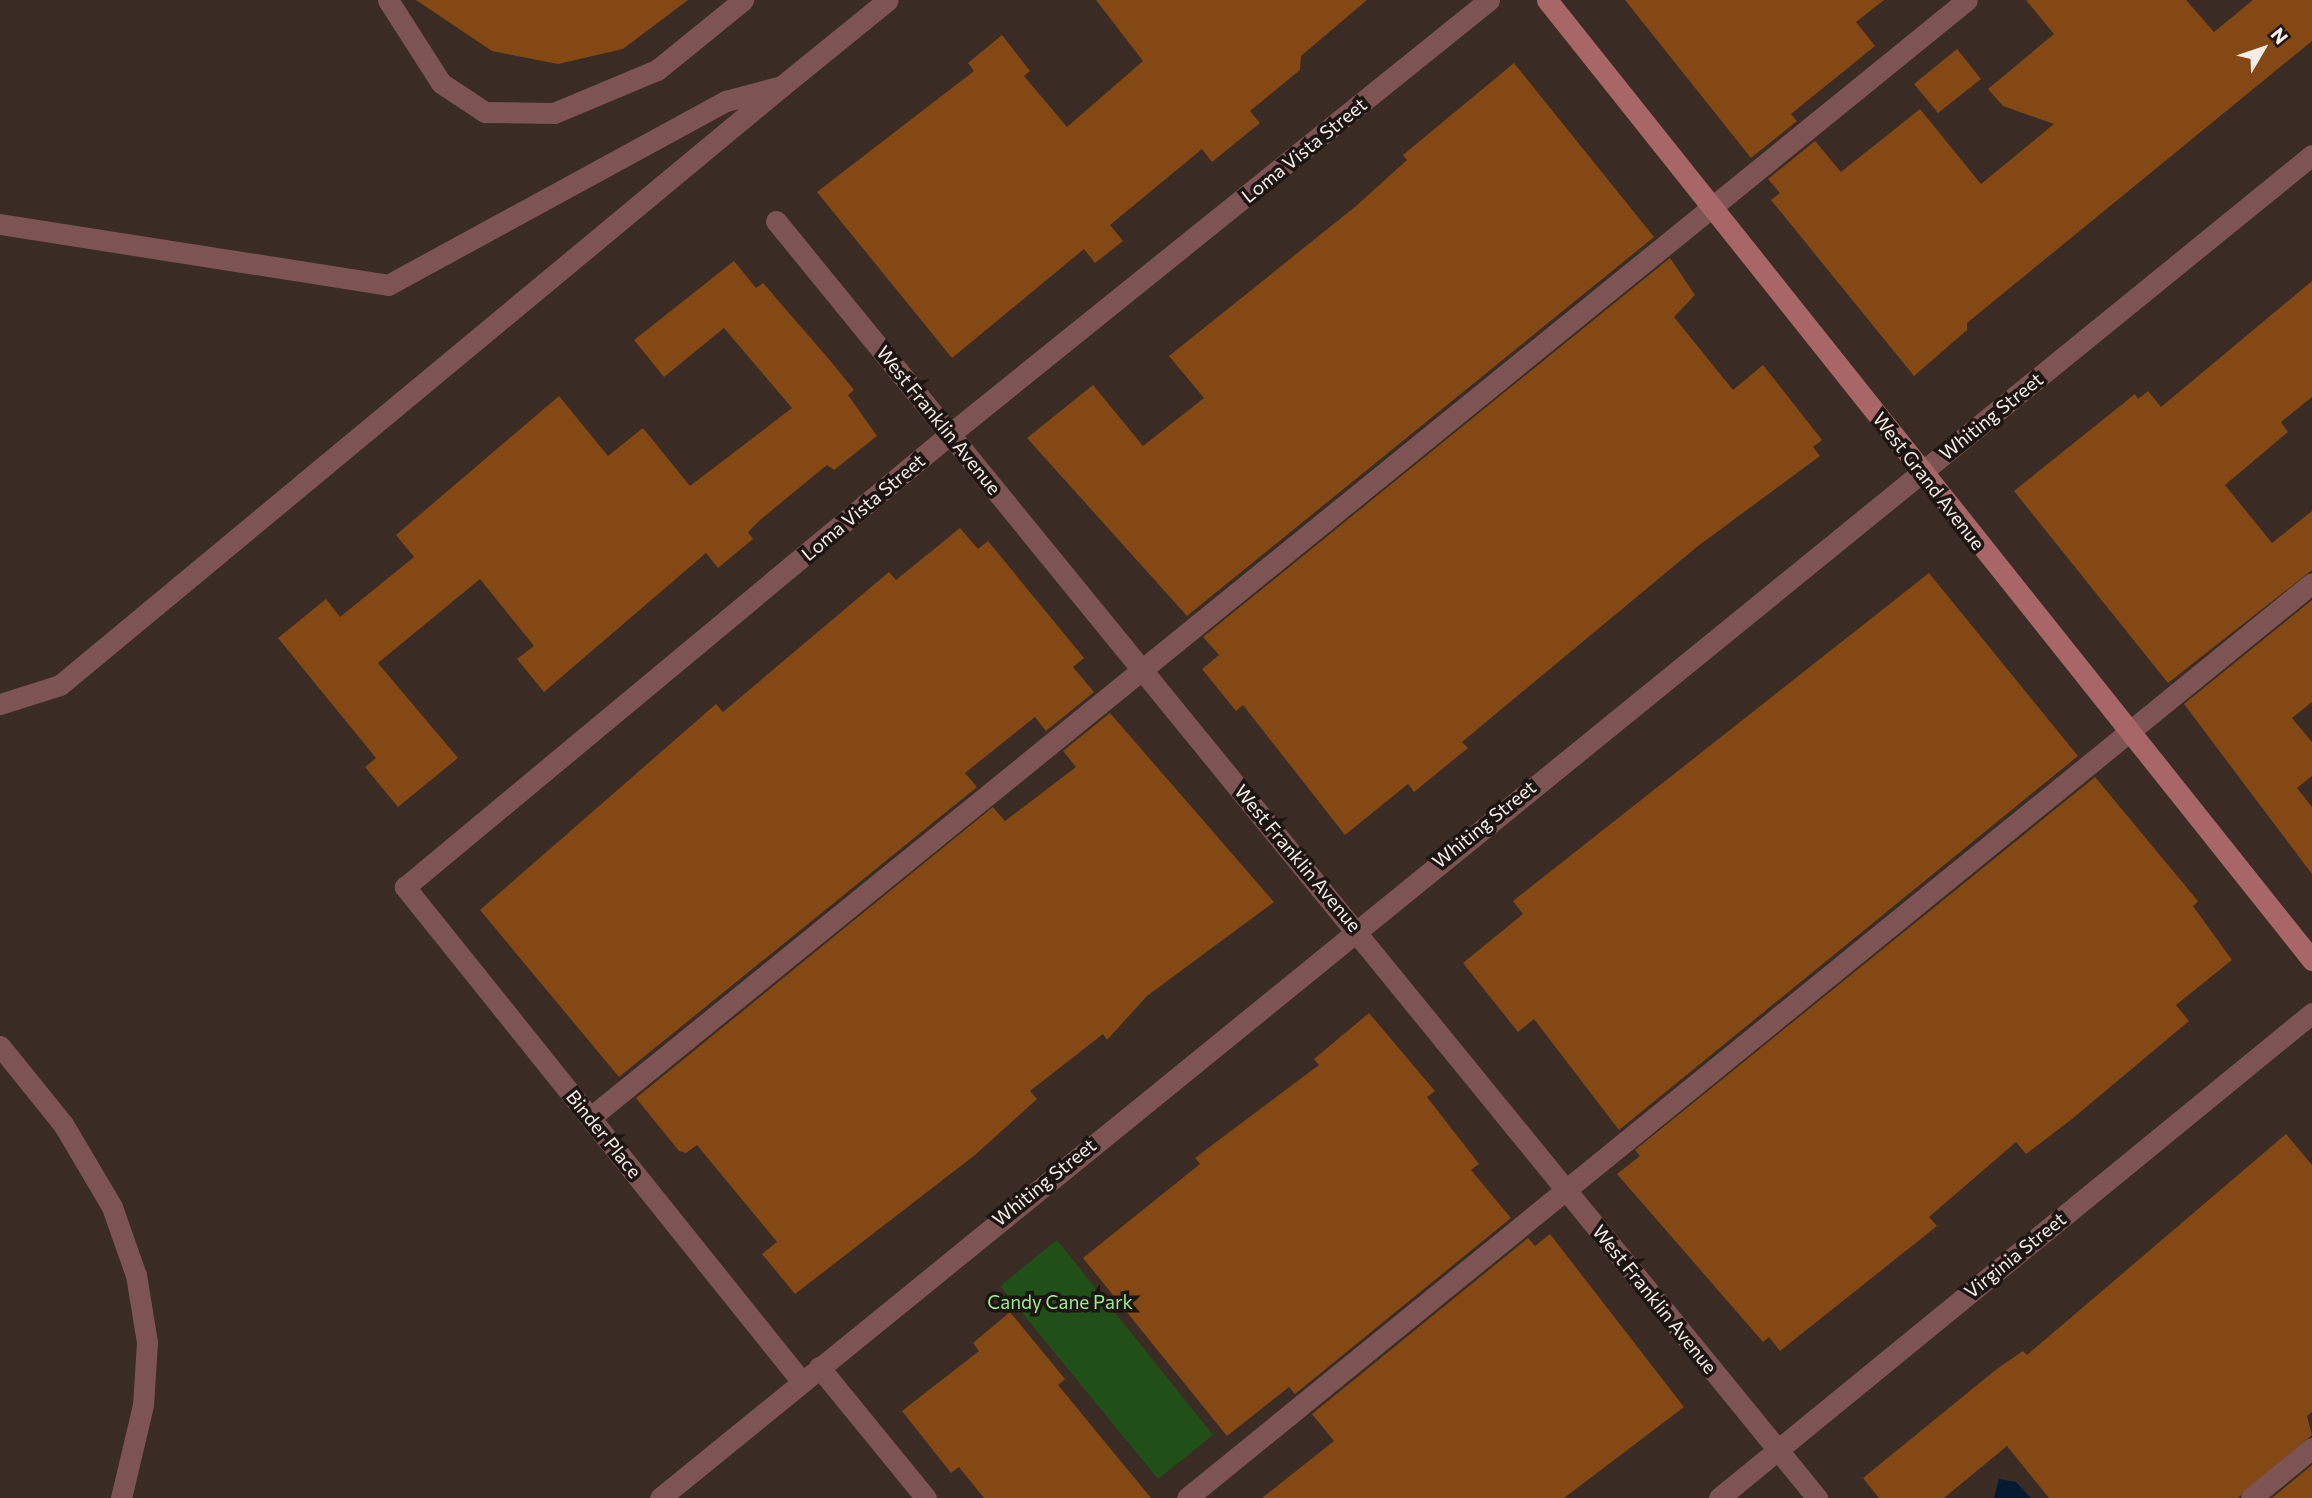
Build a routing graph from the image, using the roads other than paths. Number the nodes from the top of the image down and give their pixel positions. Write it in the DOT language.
graph roads {
  1 [pos="388,0"];
  2 [pos="743,0"];
  3 [pos="888,0"];
  4 [pos="1489,0"];
  5 [pos="1547,0"];
  6 [pos="1967,0"];
  7 [pos="782,86"];
  8 [pos="2312,155"];
  9 [pos="1713,208"];
  10 [pos="776,221"];
  11 [pos="0,225"];
  12 [pos="950,434"];
  13 [pos="1922,472"];
  14 [pos="2312,583"];
  15 [pos="1144,673"];
  16 [pos="0,704"];
  17 [pos="2129,733"];
  18 [pos="405,887"];
  19 [pos="1356,928"];
  20 [pos="2312,960"];
  21 [pos="2312,1013"];
  22 [pos="0,1046"];
  23 [pos="591,1117"];
  24 [pos="1566,1189"];
  25 [pos="819,1367"];
  26 [pos="802,1382"];
  27 [pos="2312,1448"];
  28 [pos="1778,1450"];
  29 [pos="121,1498"];
  30 [pos="660,1498"];
  31 [pos="926,1498"];
  32 [pos="1187,1498"];
  33 [pos="1719,1498"];
  34 [pos="1817,1498"];
  35 [pos="2251,1498"];
  1 -- 2 [label="street"];
  3 -- 7 [label="street"];
  4 -- 12 [label="street, Loma Vista Street"];
  5 -- 9 [label="main road, West Grand Avenue"];
  6 -- 9 [label="street"];
  7 -- 11 [label="street"];
  7 -- 16 [label="street"];
  8 -- 13 [label="street, Whiting Street"];
  9 -- 13 [label="main road, West Grand Avenue"];
  9 -- 15 [label="street"];
  10 -- 12 [label="street, West Franklin Avenue"];
  12 -- 15 [label="street, West Franklin Avenue"];
  12 -- 18 [label="street, Loma Vista Street"];
  13 -- 17 [label="main road, West Grand Avenue"];
  13 -- 19 [label="street, Whiting Street"];
  14 -- 17 [label="street"];
  15 -- 19 [label="street, West Franklin Avenue"];
  15 -- 23 [label="street"];
  17 -- 20 [label="main road, West Grand Avenue"];
  17 -- 24 [label="street"];
  18 -- 23 [label="street, Binder Place"];
  19 -- 24 [label="street, West Franklin Avenue"];
  19 -- 25 [label="street, Whiting Street"];
  21 -- 28 [label="street, Virginia Street"];
  22 -- 29 [label="street"];
  23 -- 26 [label="street, Binder Place"];
  24 -- 28 [label="street, West Franklin Avenue"];
  24 -- 32 [label="street"];
  25 -- 26 [label="street, Whiting Street"];
  25 -- 31 [label="street"];
  26 -- 30 [label="street, Whiting Street"];
  27 -- 35 [label="street"];
  28 -- 33 [label="street, Virginia Street"];
  28 -- 34 [label="street, West Franklin Avenue"];
}
